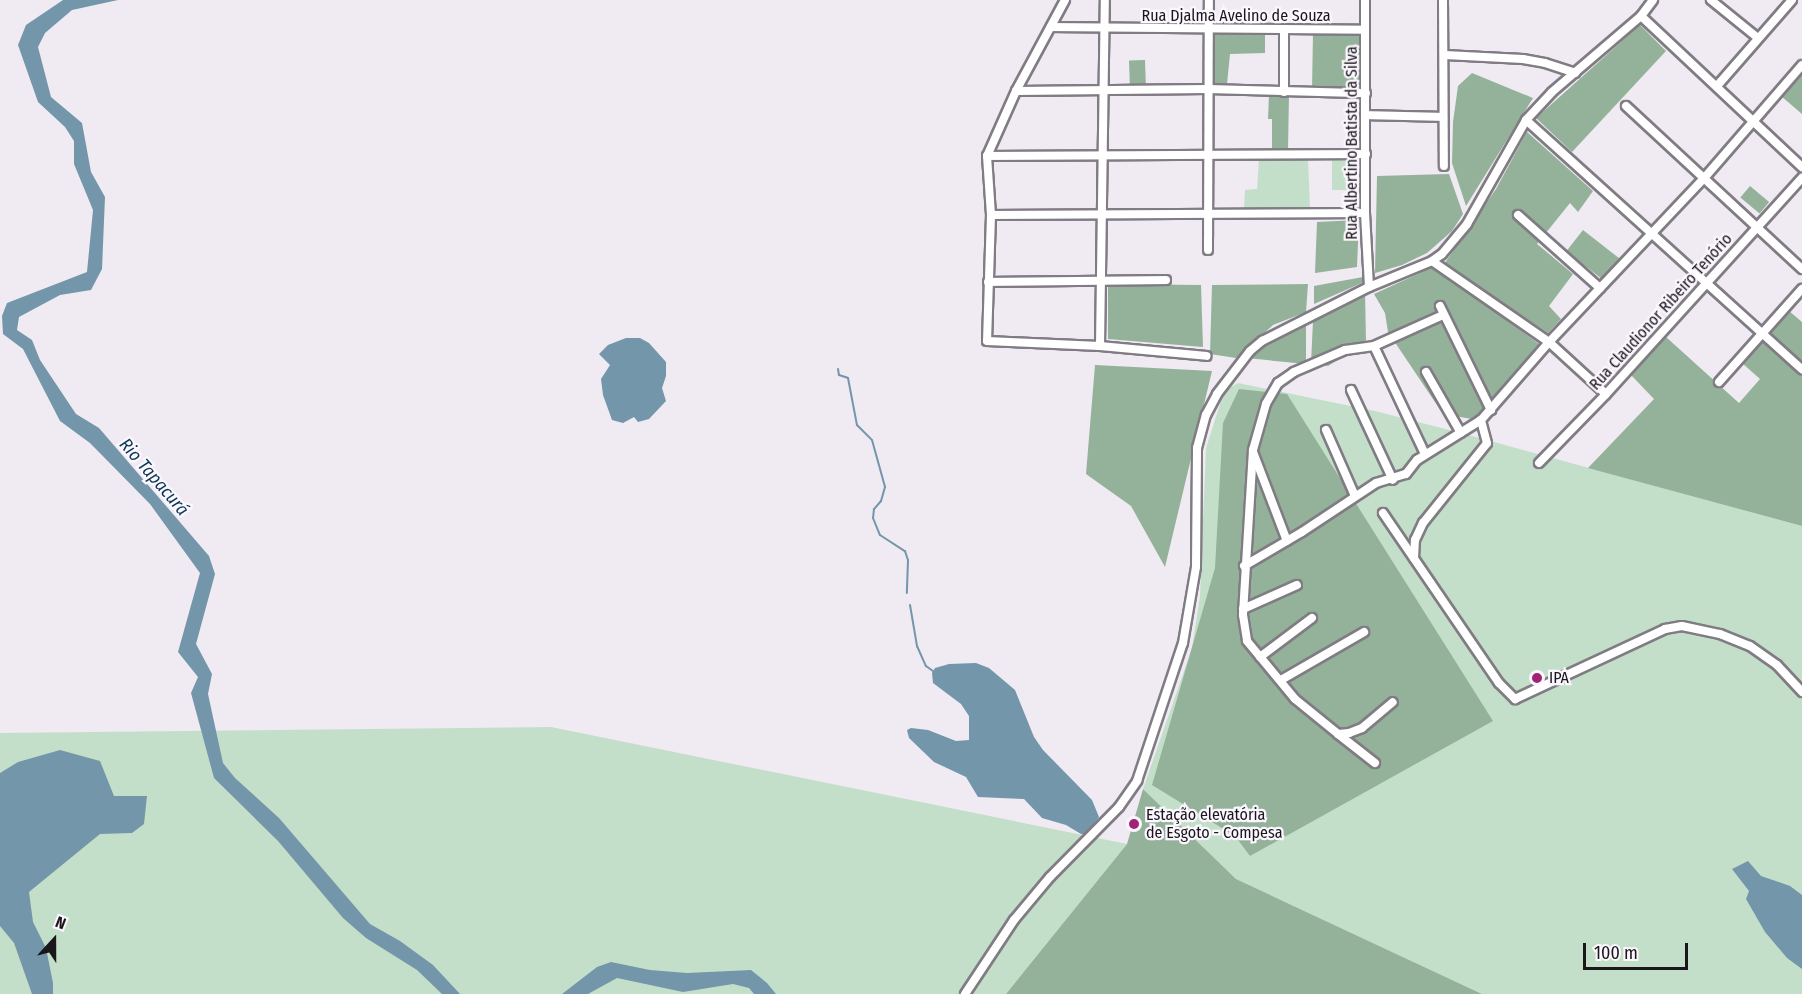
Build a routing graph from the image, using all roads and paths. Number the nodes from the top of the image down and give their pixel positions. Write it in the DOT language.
graph roads {
  1 [pos="1065,0"];
  2 [pos="1105,0"];
  3 [pos="1209,0"];
  4 [pos="1365,0"];
  5 [pos="1443,0"];
  6 [pos="1653,0"];
  7 [pos="1711,0"];
  8 [pos="1791,0"];
  9 [pos="1721,3"];
  10 [pos="1641,16"];
  11 [pos="1051,27"];
  12 [pos="1209,28"];
  13 [pos="1106,29"];
  14 [pos="1284,29"];
  15 [pos="1365,30"];
  16 [pos="1758,38"];
  17 [pos="1445,55"];
  18 [pos="1802,65"];
  19 [pos="1575,73"];
  20 [pos="1717,86"];
  21 [pos="1208,89"];
  22 [pos="1016,91"];
  23 [pos="1105,91"];
  24 [pos="1284,92"];
  25 [pos="1366,93"];
  26 [pos="1626,106"];
  27 [pos="1366,115"];
  28 [pos="1443,117"];
  29 [pos="1526,120"];
  30 [pos="1751,122"];
  31 [pos="1103,154"];
  32 [pos="1207,154"];
  33 [pos="1366,154"];
  34 [pos="987,156"];
  35 [pos="1444,166"];
  36 [pos="1802,167"];
  37 [pos="1705,177"];
  38 [pos="1802,178"];
  39 [pos="1102,213"];
  40 [pos="1365,213"];
  41 [pos="1208,214"];
  42 [pos="991,215"];
  43 [pos="1518,215"];
  44 [pos="1757,228"];
  45 [pos="1651,233"];
  46 [pos="1208,250"];
  47 [pos="1432,261"];
  48 [pos="1802,269"];
  49 [pos="1102,279"];
  50 [pos="1166,280"];
  51 [pos="988,282"];
  52 [pos="1705,282"];
  53 [pos="1369,287"];
  54 [pos="1600,288"];
  55 [pos="1802,289"];
  56 [pos="1440,306"];
  57 [pos="1443,315"];
  58 [pos="1763,332"];
  59 [pos="1549,342"];
  60 [pos="1100,346"];
  61 [pos="1374,346"];
  62 [pos="1207,356"];
  63 [pos="1802,369"];
  64 [pos="1426,372"];
  65 [pos="1719,382"];
  66 [pos="1351,390"];
  67 [pos="1606,394"];
  68 [pos="1491,410"];
  69 [pos="1481,420"];
  70 [pos="1326,430"];
  71 [pos="1461,433"];
  72 [pos="1253,450"];
  73 [pos="1425,454"];
  74 [pos="1539,463"];
  75 [pos="1393,480"];
  76 [pos="1355,496"];
  77 [pos="1383,513"];
  78 [pos="1287,541"];
  79 [pos="1414,558"];
  80 [pos="1244,566"];
  81 [pos="1297,585"];
  82 [pos="1243,609"];
  83 [pos="1312,618"];
  84 [pos="1364,632"];
  85 [pos="1260,657"];
  86 [pos="1281,680"];
  87 [pos="1802,692"];
  88 [pos="1393,702"];
  89 [pos="1338,734"];
  90 [pos="1375,763"];
  91 [pos="965,994"];
  1 -- 11 [label="street"];
  2 -- 13 [label="street"];
  3 -- 12 [label="street"];
  4 -- 15 [label="street, Rua Albertino Batista da Silva"];
  5 -- 17 [label="street"];
  6 -- 10 [label="street"];
  7 -- 9 [label="street"];
  8 -- 16 [label="street"];
  9 -- 16 [label="street"];
  10 -- 19 [label="street"];
  10 -- 20 [label="street"];
  11 -- 13 [label="street, Rua Djalma Avelino de Souza"];
  11 -- 22 [label="street"];
  12 -- 13 [label="street, Rua Djalma Avelino de Souza"];
  12 -- 14 [label="street, Rua Djalma Avelino de Souza"];
  12 -- 21 [label="street"];
  13 -- 23 [label="street"];
  14 -- 15 [label="street, Rua Djalma Avelino de Souza"];
  14 -- 24 [label="street"];
  15 -- 25 [label="street, Rua Albertino Batista da Silva"];
  16 -- 20 [label="street"];
  17 -- 19 [label="street"];
  17 -- 28 [label="street"];
  18 -- 30 [label="street"];
  19 -- 29 [label="street"];
  20 -- 30 [label="street"];
  21 -- 23 [label="street"];
  21 -- 24 [label="street"];
  21 -- 32 [label="street"];
  22 -- 23 [label="street"];
  22 -- 34 [label="street"];
  23 -- 31 [label="street"];
  24 -- 25 [label="street"];
  25 -- 27 [label="street, Rua Albertino Batista da Silva"];
  26 -- 37 [label="street"];
  27 -- 28 [label="street"];
  27 -- 33 [label="street, Rua Albertino Batista da Silva"];
  28 -- 35 [label="street"];
  29 -- 45 [label="street"];
  29 -- 47 [label="street"];
  30 -- 36 [label="street"];
  30 -- 37 [label="street"];
  31 -- 32 [label="street"];
  31 -- 34 [label="street"];
  31 -- 39 [label="street"];
  32 -- 33 [label="street"];
  32 -- 41 [label="street"];
  33 -- 40 [label="street, Rua Albertino Batista da Silva"];
  34 -- 42 [label="street"];
  37 -- 44 [label="street"];
  37 -- 45 [label="street"];
  38 -- 44 [label="street, Rua Claudionor Ribeiro Tenório"];
  39 -- 41 [label="street"];
  39 -- 42 [label="street"];
  39 -- 49 [label="street"];
  40 -- 41 [label="street"];
  40 -- 53 [label="street, Rua Albertino Batista da Silva"];
  41 -- 46 [label="street"];
  42 -- 51 [label="street"];
  43 -- 54 [label="street"];
  44 -- 48 [label="street"];
  44 -- 52 [label="street, Rua Claudionor Ribeiro Tenório"];
  45 -- 52 [label="street"];
  45 -- 54 [label="street"];
  47 -- 53 [label="street"];
  47 -- 59 [label="street"];
  49 -- 50 [label="street"];
  49 -- 51 [label="street"];
  49 -- 60 [label="street"];
  51 -- 60 [label="street"];
  52 -- 58 [label="street"];
  52 -- 67 [label="street, Rua Claudionor Ribeiro Tenório"];
  53 -- 91 [label="street"];
  54 -- 59 [label="street"];
  55 -- 58 [label="street"];
  56 -- 57 [label="street"];
  57 -- 61 [label="street"];
  57 -- 68 [label="street"];
  58 -- 63 [label="street"];
  58 -- 65 [label="street"];
  59 -- 67 [label="street"];
  59 -- 68 [label="street"];
  60 -- 62 [label="street"];
  61 -- 72 [label="street"];
  61 -- 73 [label="street"];
  64 -- 71 [label="street"];
  66 -- 75 [label="street"];
  67 -- 74 [label="street, Rua Claudionor Ribeiro Tenório"];
  68 -- 69 [label="street"];
  69 -- 71 [label="street"];
  69 -- 79 [label="street"];
  70 -- 76 [label="street"];
  71 -- 73 [label="street"];
  72 -- 78 [label="street"];
  72 -- 80 [label="street"];
  73 -- 75 [label="street"];
  75 -- 76 [label="street"];
  76 -- 78 [label="street"];
  77 -- 79 [label="street"];
  78 -- 80 [label="street"];
  79 -- 87 [label="street"];
  80 -- 82 [label="street"];
  81 -- 82 [label="street"];
  82 -- 85 [label="street"];
  83 -- 85 [label="street"];
  84 -- 86 [label="street"];
  85 -- 86 [label="street"];
  86 -- 89 [label="street"];
  88 -- 89 [label="street"];
  89 -- 90 [label="street"];
}
